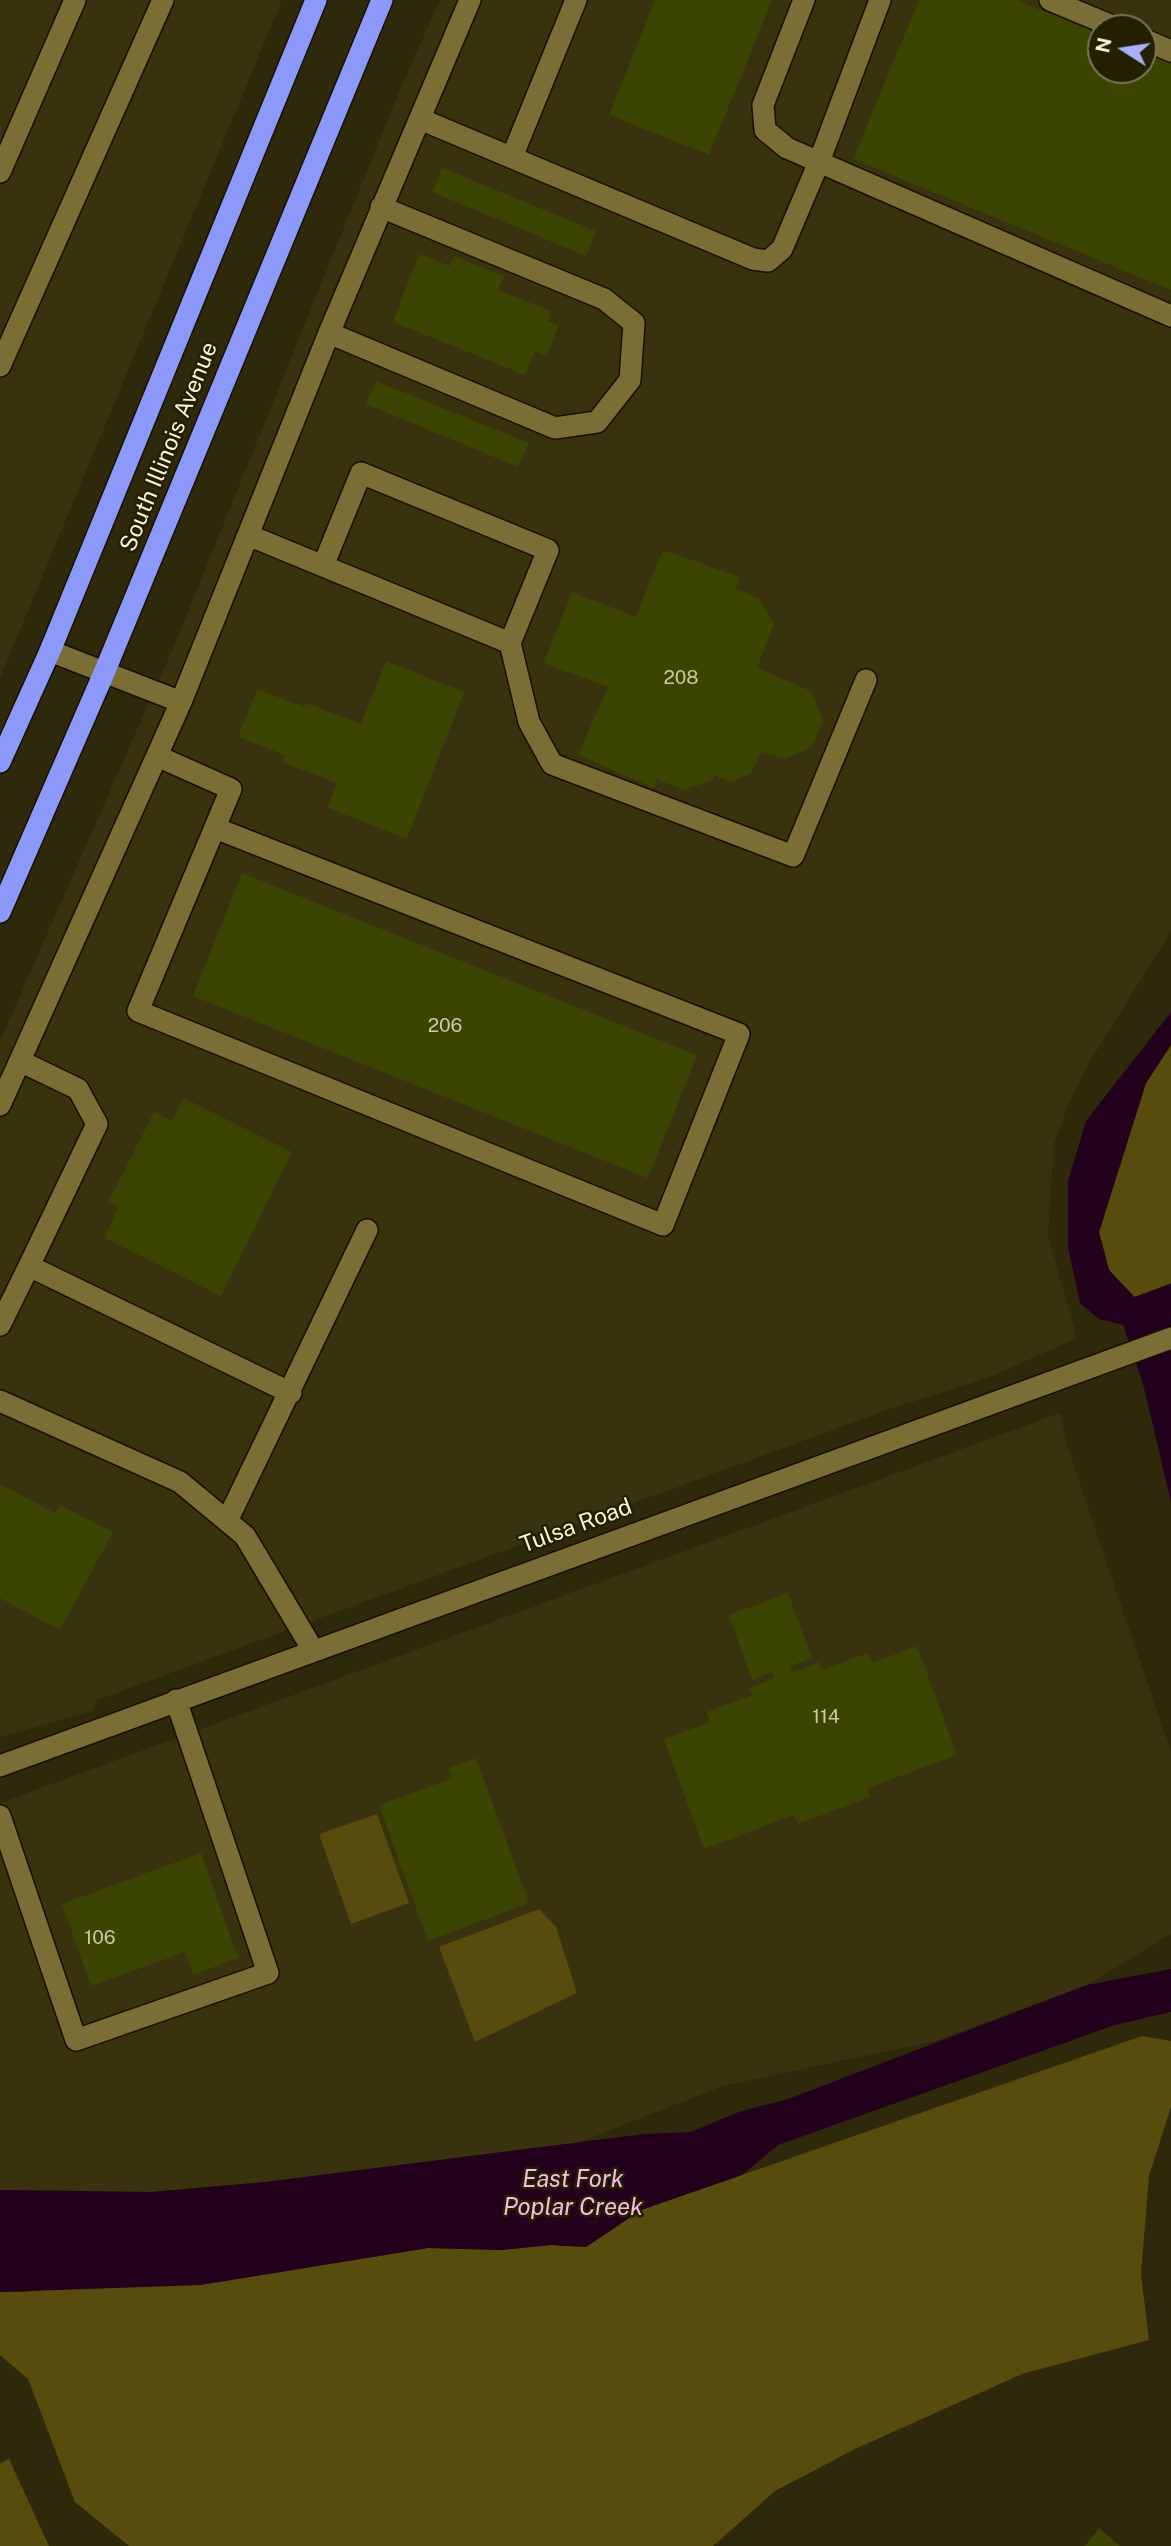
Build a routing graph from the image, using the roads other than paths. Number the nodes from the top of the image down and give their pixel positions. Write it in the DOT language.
graph roads {
  1 [pos="75,0"];
  2 [pos="163,0"];
  3 [pos="316,0"];
  4 [pos="382,0"];
  5 [pos="470,0"];
  6 [pos="576,0"];
  7 [pos="804,0"];
  8 [pos="880,0"];
  9 [pos="1050,0"];
  10 [pos="1087,15"];
  11 [pos="420,119"];
  12 [pos="512,157"];
  13 [pos="819,162"];
  14 [pos="0,172"];
  15 [pos="381,208"];
  16 [pos="1171,316"];
  17 [pos="329,333"];
  18 [pos="0,366"];
  19 [pos="248,535"];
  20 [pos="323,566"];
  21 [pos="510,643"];
  22 [pos="50,651"];
  23 [pos="104,673"];
  24 [pos="866,680"];
  25 [pos="181,702"];
  26 [pos="157,757"];
  27 [pos="0,762"];
  28 [pos="215,828"];
  29 [pos="0,912"];
  30 [pos="22,1062"];
  31 [pos="0,1105"];
  32 [pos="367,1230"];
  33 [pos="29,1266"];
  34 [pos="0,1325"];
  35 [pos="1171,1338"];
  36 [pos="291,1393"];
  37 [pos="0,1401"];
  38 [pos="227,1521"];
  39 [pos="313,1650"];
  40 [pos="176,1700"];
  41 [pos="0,1766"];
  42 [pos="0,1816"];
  1 -- 14 [label="street"];
  2 -- 18 [label="street"];
  3 -- 22 [label="highway, South Illinois Avenue"];
  4 -- 23 [label="highway, South Illinois Avenue"];
  5 -- 11 [label="street"];
  6 -- 12 [label="street"];
  7 -- 13 [label="street"];
  8 -- 13 [label="street"];
  9 -- 10 [label="street"];
  11 -- 12 [label="street"];
  11 -- 15 [label="street"];
  12 -- 13 [label="street"];
  13 -- 16 [label="street"];
  15 -- 17 [label="street"];
  15 -- 17 [label="street"];
  17 -- 19 [label="street"];
  19 -- 20 [label="street"];
  19 -- 25 [label="street"];
  20 -- 21 [label="street"];
  20 -- 21 [label="street"];
  21 -- 24 [label="street"];
  22 -- 23 [label="street"];
  22 -- 27 [label="highway, South Illinois Avenue"];
  23 -- 25 [label="street"];
  23 -- 29 [label="highway, South Illinois Avenue"];
  25 -- 26 [label="street"];
  26 -- 28 [label="street"];
  26 -- 30 [label="street"];
  28 -- 28 [label="street"];
  30 -- 31 [label="street"];
  30 -- 33 [label="street"];
  32 -- 36 [label="street"];
  33 -- 34 [label="street"];
  33 -- 36 [label="street"];
  35 -- 39 [label="street, Tulsa Road"];
  36 -- 38 [label="street"];
  37 -- 38 [label="street"];
  38 -- 39 [label="street"];
  39 -- 40 [label="street, Tulsa Road"];
  40 -- 41 [label="street, Tulsa Road"];
  40 -- 42 [label="street"];
}
